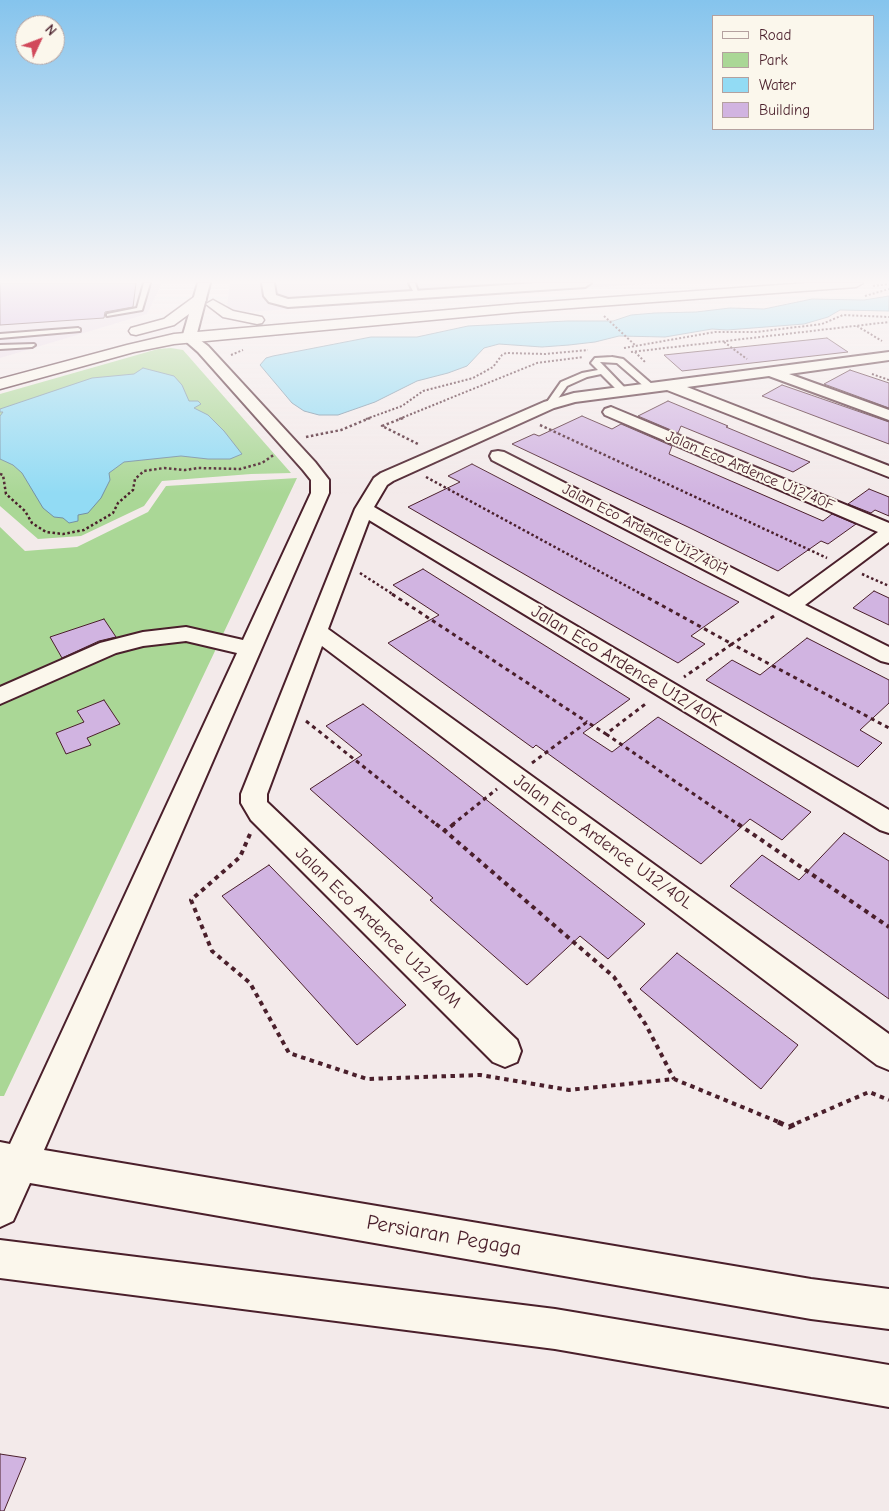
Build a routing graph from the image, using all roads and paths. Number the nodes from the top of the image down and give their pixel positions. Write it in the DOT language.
graph roads {
  1 [pos="68,354"];
  2 [pos="112,354"];
  3 [pos="227,354"];
  4 [pos="236,354"];
  5 [pos="505,354"];
  6 [pos="526,354"];
  7 [pos="551,354"];
  8 [pos="741,354"];
  9 [pos="230,356"];
  10 [pos="889,356"];
  11 [pos="603,371"];
  12 [pos="766,372"];
  13 [pos="0,374"];
  14 [pos="687,382"];
  15 [pos="0,384"];
  16 [pos="668,385"];
  17 [pos="650,387"];
  18 [pos="623,391"];
  19 [pos="549,404"];
  20 [pos="611,412"];
  21 [pos="889,415"];
  22 [pos="523,418"];
  23 [pos="290,445"];
  24 [pos="498,456"];
  25 [pos="889,461"];
  26 [pos="410,468"];
  27 [pos="889,472"];
  28 [pos="0,474"];
  29 [pos="364,509"];
  30 [pos="889,532"];
  31 [pos="343,563"];
  32 [pos="844,566"];
  33 [pos="889,586"];
  34 [pos="791,605"];
  35 [pos="317,631"];
  36 [pos="732,644"];
  37 [pos="250,650"];
  38 [pos="889,656"];
  39 [pos="666,689"];
  40 [pos="0,696"];
  41 [pos="288,707"];
  42 [pos="587,722"];
  43 [pos="889,728"];
  44 [pos="606,734"];
  45 [pos="514,776"];
  46 [pos="889,823"];
  47 [pos="445,831"];
  48 [pos="889,927"];
  49 [pos="505,1051"];
  50 [pos="889,1054"];
  51 [pos="674,1079"];
  52 [pos="10,1161"];
  53 [pos="0,1208"];
  54 [pos="0,1259"];
  55 [pos="889,1309"];
  56 [pos="889,1386"];
  1 -- 13 [label="street"];
  2 -- 15 [label="street"];
  3 -- 23 [label="street"];
  4 -- 9 [label="path"];
  5 -- 23 [label="path"];
  6 -- 7 [label="path"];
  8 -- 12 [label="path"];
  10 -- 12 [label="street"];
  11 -- 17 [label="lane"];
  11 -- 18 [label="lane"];
  11 -- 19 [label="lane"];
  12 -- 14 [label="street"];
  12 -- 21 [label="street"];
  14 -- 16 [label="street"];
  14 -- 25 [label="street"];
  16 -- 17 [label="street"];
  16 -- 27 [label="street"];
  17 -- 18 [label="street"];
  18 -- 19 [label="street"];
  19 -- 22 [label="street"];
  20 -- 30 [label="street, Jalan Eco Ardence U12/40F"];
  22 -- 26 [label="street"];
  22 -- 32 [label="path"];
  23 -- 28 [label="path"];
  23 -- 37 [label="street"];
  24 -- 34 [label="street, Jalan Eco Ardence U12/40H"];
  26 -- 29 [label="street"];
  26 -- 36 [label="path"];
  29 -- 31 [label="street"];
  29 -- 39 [label="street, Jalan Eco Ardence U12/40K"];
  30 -- 32 [label="street"];
  31 -- 35 [label="street"];
  31 -- 42 [label="path"];
  32 -- 33 [label="path"];
  32 -- 34 [label="street"];
  34 -- 36 [label="path"];
  34 -- 38 [label="street, Jalan Eco Ardence U12/40H"];
  35 -- 41 [label="street"];
  35 -- 45 [label="street, Jalan Eco Ardence U12/40L"];
  36 -- 39 [label="path"];
  36 -- 43 [label="path"];
  37 -- 40 [label="street"];
  37 -- 52 [label="street"];
  39 -- 44 [label="path"];
  39 -- 46 [label="street, Jalan Eco Ardence U12/40K"];
  41 -- 47 [label="path"];
  41 -- 49 [label="street, Jalan Eco Ardence U12/40M"];
  42 -- 44 [label="path"];
  42 -- 45 [label="path"];
  44 -- 48 [label="path"];
  45 -- 47 [label="path"];
  45 -- 50 [label="street, Jalan Eco Ardence U12/40L"];
  47 -- 51 [label="path"];
  52 -- 53 [label="street"];
  52 -- 55 [label="street, Persiaran Pegaga"];
  54 -- 56 [label="street"];
}
